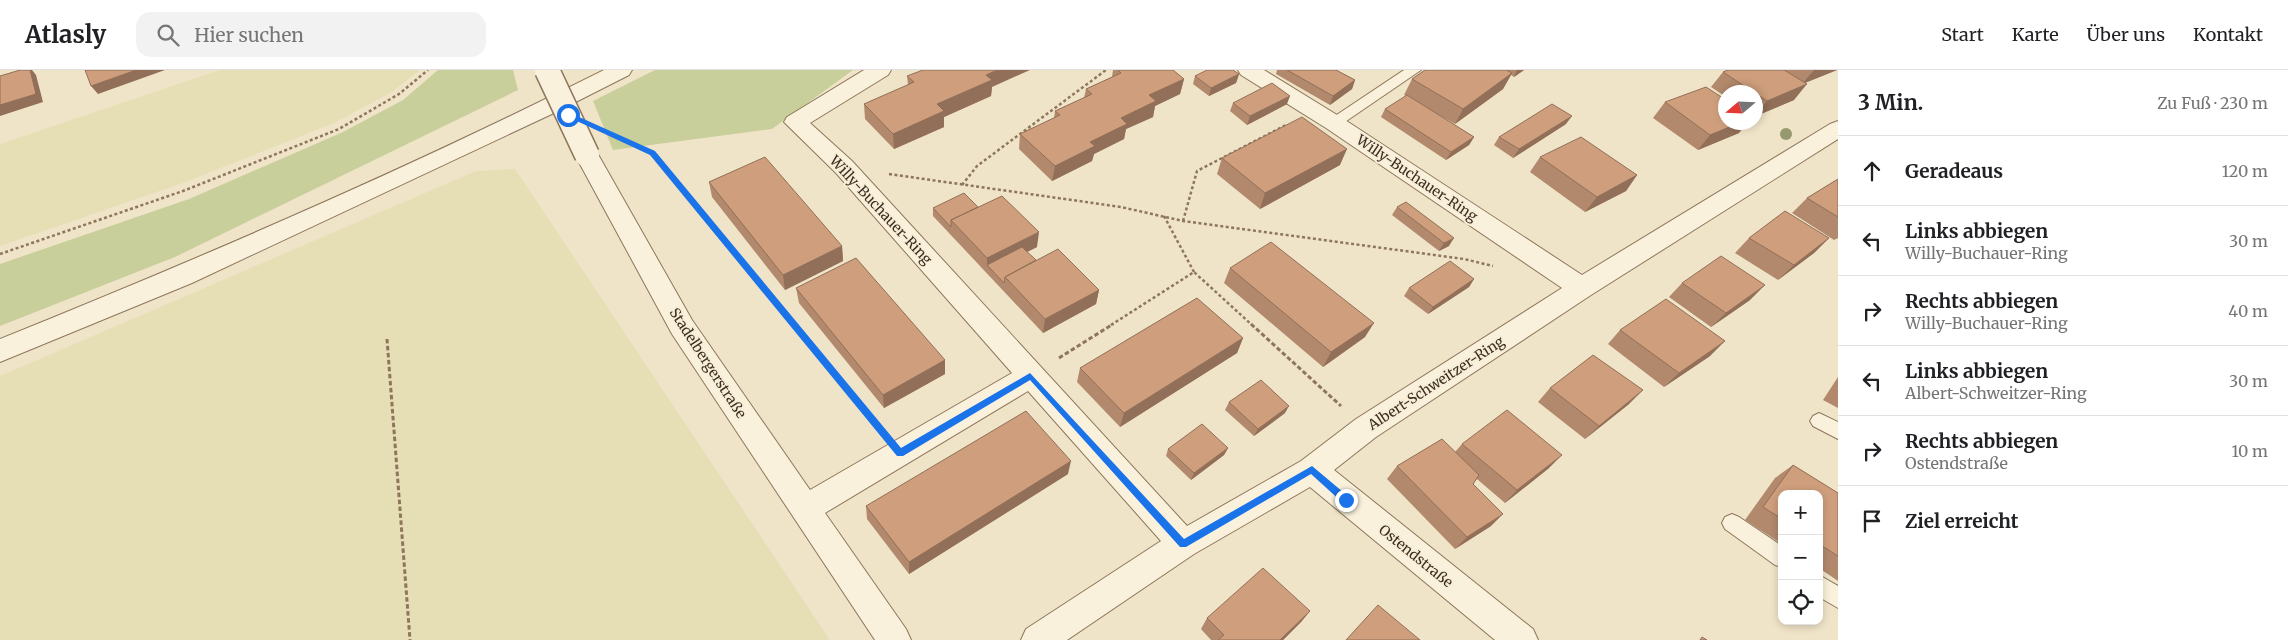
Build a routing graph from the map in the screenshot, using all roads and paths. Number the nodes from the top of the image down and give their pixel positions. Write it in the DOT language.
graph roads {
  1 [pos="428,70"];
  2 [pos="547,70"];
  3 [pos="621,70"];
  4 [pos="880,70"];
  5 [pos="1106,70"];
  6 [pos="1249,70"];
  7 [pos="1414,70"];
  8 [pos="1314,110"];
  9 [pos="568,115"];
  10 [pos="1334,123"];
  11 [pos="1838,129"];
  12 [pos="844,167"];
  13 [pos="962,186"];
  14 [pos="1164,216"];
  15 [pos="1183,221"];
  16 [pos="0,254"];
  17 [pos="1500,268"];
  18 [pos="1194,272"];
  19 [pos="1582,288"];
  20 [pos="387,339"];
  21 [pos="0,350"];
  22 [pos="1030,376"];
  23 [pos="1819,421"];
  24 [pos="1366,428"];
  25 [pos="1838,431"];
  26 [pos="900,453"];
  27 [pos="1312,470"];
  28 [pos="806,508"];
  29 [pos="1732,523"];
  30 [pos="1183,544"];
  31 [pos="1778,555"];
  32 [pos="1823,588"];
  33 [pos="1838,598"];
  34 [pos="410,640"];
  35 [pos="894,640"];
  36 [pos="1038,640"];
  37 [pos="1521,640"];
  1 -- 16 [label="path"];
  2 -- 9 [label="street, Stadelbergerstraße, bridge"];
  3 -- 21 [label="street"];
  4 -- 12 [label="street, Willy-Buchauer-Ring"];
  5 -- 13 [label="path"];
  6 -- 8 [label="street, Willy-Buchauer-Ring"];
  7 -- 10 [label="lane"];
  8 -- 10 [label="street, Willy-Buchauer-Ring"];
  8 -- 15 [label="path"];
  9 -- 26 [label="path"];
  9 -- 28 [label="street, Stadelbergerstraße, bridge"];
  10 -- 19 [label="street, Willy-Buchauer-Ring"];
  11 -- 19 [label="street, Albert-Schweitzer-Ring"];
  12 -- 13 [label="path"];
  12 -- 22 [label="street, Willy-Buchauer-Ring"];
  13 -- 14 [label="path"];
  14 -- 15 [label="path"];
  14 -- 18 [label="path"];
  15 -- 17 [label="path"];
  18 -- 22 [label="path"];
  18 -- 24 [label="path"];
  19 -- 24 [label="street, Albert-Schweitzer-Ring"];
  20 -- 34 [label="path"];
  22 -- 26 [label="street"];
  22 -- 30 [label="street, Willy-Buchauer-Ring"];
  23 -- 25 [label="lane"];
  24 -- 27 [label="street, Albert-Schweitzer-Ring"];
  26 -- 28 [label="street"];
  27 -- 30 [label="street, Albert-Schweitzer-Ring"];
  27 -- 37 [label="street, Ostendstraße"];
  28 -- 35 [label="street, Stadelbergerstraße"];
  29 -- 31 [label="lane"];
  30 -- 36 [label="street, Albert-Schweitzer-Ring"];
  32 -- 33 [label="lane"];
}
